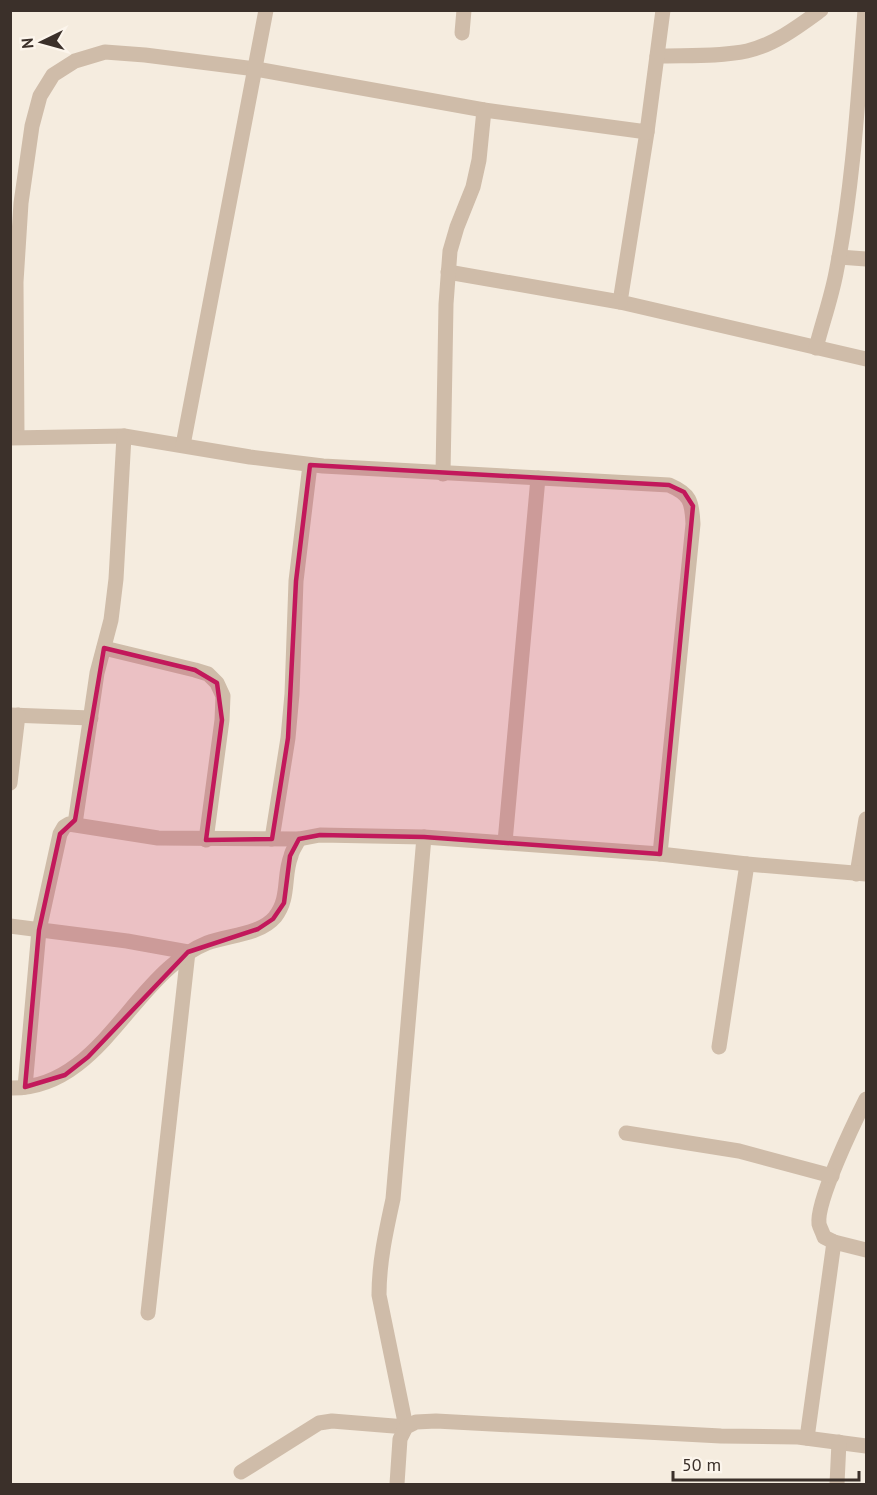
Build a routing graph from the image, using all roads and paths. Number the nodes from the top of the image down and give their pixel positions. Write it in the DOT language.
graph roads {
  1 [pos="266,10"];
  2 [pos="464,10"];
  3 [pos="663,10"];
  4 [pos="821,10"];
  5 [pos="865,15"];
  6 [pos="462,33"];
  7 [pos="657,56"];
  8 [pos="256,69"];
  9 [pos="484,110"];
  10 [pos="647,132"];
  11 [pos="839,257"];
  12 [pos="867,259"];
  13 [pos="448,272"];
  14 [pos="620,302"];
  15 [pos="816,348"];
  16 [pos="867,359"];
  17 [pos="124,436"];
  18 [pos="14,438"];
  19 [pos="183,445"];
  20 [pos="310,465"];
  21 [pos="443,474"];
  22 [pos="538,478"];
  23 [pos="104,648"];
  24 [pos="14,715"];
  25 [pos="91,718"];
  26 [pos="10,783"];
  27 [pos="867,819"];
  28 [pos="75,824"];
  29 [pos="424,837"];
  30 [pos="272,839"];
  31 [pos="299,839"];
  32 [pos="206,840"];
  33 [pos="505,842"];
  34 [pos="660,854"];
  35 [pos="747,864"];
  36 [pos="862,874"];
  37 [pos="10,926"];
  38 [pos="39,930"];
  39 [pos="189,952"];
  40 [pos="719,1047"];
  41 [pos="18,1088"];
  42 [pos="867,1099"];
  43 [pos="626,1132"];
  44 [pos="832,1176"];
  45 [pos="834,1242"];
  46 [pos="867,1250"];
  47 [pos="148,1313"];
  48 [pos="406,1426"];
  49 [pos="807,1438"];
  50 [pos="839,1442"];
  51 [pos="867,1446"];
  52 [pos="241,1472"];
  53 [pos="397,1485"];
  54 [pos="837,1485"];
  1 -- 8 [label="street"];
  2 -- 6 [label="street"];
  3 -- 7 [label="street"];
  4 -- 7 [label="street"];
  5 -- 11 [label="street"];
  7 -- 10 [label="street"];
  8 -- 9 [label="street"];
  8 -- 18 [label="street"];
  8 -- 19 [label="street"];
  9 -- 10 [label="street"];
  9 -- 13 [label="street"];
  10 -- 14 [label="street"];
  11 -- 12 [label="street"];
  11 -- 15 [label="street"];
  13 -- 14 [label="street"];
  13 -- 21 [label="street"];
  14 -- 15 [label="street"];
  15 -- 16 [label="street"];
  17 -- 18 [label="street"];
  17 -- 19 [label="street"];
  17 -- 23 [label="street"];
  19 -- 20 [label="street"];
  20 -- 21 [label="street"];
  20 -- 30 [label="street"];
  21 -- 22 [label="street"];
  22 -- 33 [label="street"];
  22 -- 34 [label="street"];
  23 -- 25 [label="street"];
  23 -- 32 [label="street"];
  24 -- 25 [label="street"];
  24 -- 26 [label="street"];
  25 -- 28 [label="street"];
  27 -- 36 [label="street"];
  28 -- 32 [label="street"];
  28 -- 38 [label="street"];
  29 -- 31 [label="street"];
  29 -- 33 [label="street"];
  29 -- 48 [label="street"];
  30 -- 31 [label="street"];
  30 -- 32 [label="street"];
  31 -- 39 [label="street"];
  33 -- 34 [label="street"];
  34 -- 35 [label="street"];
  35 -- 36 [label="street"];
  35 -- 40 [label="street"];
  37 -- 38 [label="street"];
  38 -- 39 [label="street"];
  38 -- 41 [label="street"];
  39 -- 41 [label="street"];
  39 -- 47 [label="street"];
  42 -- 44 [label="street"];
  43 -- 44 [label="street"];
  44 -- 45 [label="street"];
  45 -- 46 [label="street"];
  45 -- 49 [label="street"];
  48 -- 49 [label="street"];
  48 -- 52 [label="street"];
  48 -- 53 [label="street"];
  49 -- 50 [label="street"];
  50 -- 51 [label="street"];
  50 -- 54 [label="street"];
}
